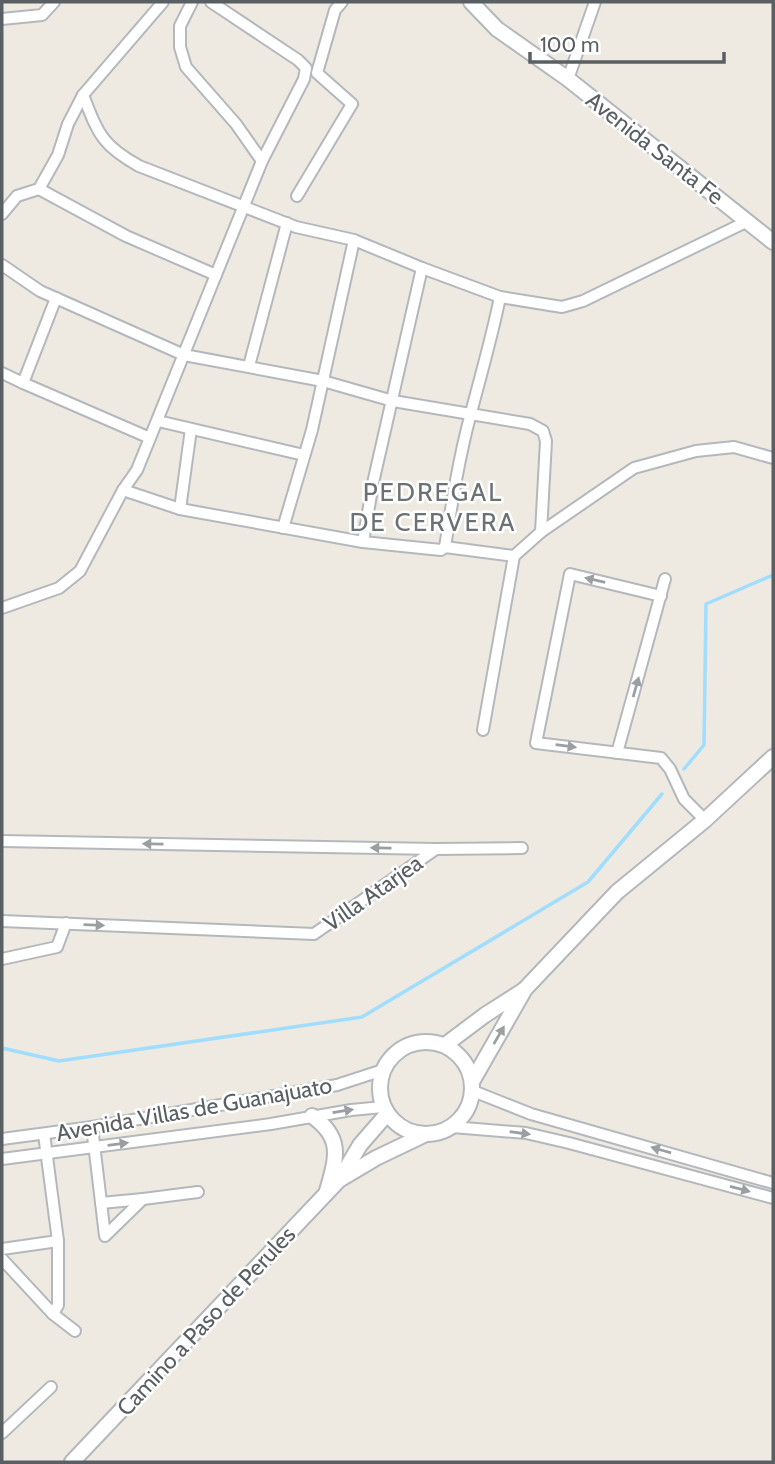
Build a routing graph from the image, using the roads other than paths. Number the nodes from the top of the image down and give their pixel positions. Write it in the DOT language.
graph roads {
  1 [pos="54,2"];
  2 [pos="163,2"];
  3 [pos="192,2"];
  4 [pos="211,2"];
  5 [pos="342,2"];
  6 [pos="471,2"];
  7 [pos="595,2"];
  8 [pos="2,19"];
  9 [pos="568,79"];
  10 [pos="83,95"];
  11 [pos="262,161"];
  12 [pos="39,189"];
  13 [pos="297,196"];
  14 [pos="244,206"];
  15 [pos="2,214"];
  16 [pos="748,221"];
  17 [pos="287,223"];
  18 [pos="354,240"];
  19 [pos="773,242"];
  20 [pos="2,265"];
  21 [pos="422,268"];
  22 [pos="216,275"];
  23 [pos="500,297"];
  24 [pos="56,298"];
  25 [pos="184,355"];
  26 [pos="249,366"];
  27 [pos="2,373"];
  28 [pos="323,381"];
  29 [pos="23,383"];
  30 [pos="393,401"];
  31 [pos="470,414"];
  32 [pos="158,421"];
  33 [pos="191,429"];
  34 [pos="150,438"];
  35 [pos="304,455"];
  36 [pos="773,458"];
  37 [pos="123,490"];
  38 [pos="180,509"];
  39 [pos="283,528"];
  40 [pos="541,532"];
  41 [pos="363,542"];
  42 [pos="445,547"];
  43 [pos="514,556"];
  44 [pos="665,579"];
  45 [pos="661,596"];
  46 [pos="2,608"];
  47 [pos="483,730"];
  48 [pos="617,753"];
  49 [pos="773,757"];
  50 [pos="705,820"];
  51 [pos="2,841"];
  52 [pos="522,848"];
  53 [pos="436,849"];
  54 [pos="2,921"];
  55 [pos="66,923"];
  56 [pos="2,959"];
  57 [pos="525,989"];
  58 [pos="445,1045"];
  59 [pos="383,1070"];
  60 [pos="473,1085"];
  61 [pos="385,1110"];
  62 [pos="312,1116"];
  63 [pos="452,1127"];
  64 [pos="92,1128"];
  65 [pos="44,1134"];
  66 [pos="424,1135"];
  67 [pos="2,1139"];
  68 [pos="95,1147"];
  69 [pos="47,1153"];
  70 [pos="2,1159"];
  71 [pos="340,1180"];
  72 [pos="773,1183"];
  73 [pos="198,1192"];
  74 [pos="327,1192"];
  75 [pos="773,1198"];
  76 [pos="143,1199"];
  77 [pos="101,1203"];
  78 [pos="58,1241"];
  79 [pos="2,1249"];
  80 [pos="2,1259"];
  81 [pos="53,1314"];
  82 [pos="75,1331"];
  83 [pos="51,1387"];
  84 [pos="2,1433"];
  85 [pos="72,1462"];
  1 -- 8 [label="street"];
  2 -- 10 [label="street"];
  3 -- 11 [label="street"];
  4 -- 11 [label="street"];
  5 -- 13 [label="street"];
  6 -- 9 [label="street, Avenida Santa Fe"];
  7 -- 9 [label="street"];
  9 -- 16 [label="street, Avenida Santa Fe"];
  10 -- 12 [label="street"];
  10 -- 14 [label="street"];
  11 -- 14 [label="street"];
  12 -- 15 [label="street"];
  12 -- 22 [label="street"];
  14 -- 17 [label="street"];
  14 -- 22 [label="street"];
  16 -- 19 [label="street, Avenida Santa Fe"];
  16 -- 23 [label="street"];
  17 -- 18 [label="street"];
  17 -- 26 [label="street"];
  18 -- 21 [label="street"];
  18 -- 28 [label="street"];
  20 -- 24 [label="street"];
  21 -- 23 [label="street"];
  21 -- 30 [label="street"];
  22 -- 25 [label="street"];
  23 -- 31 [label="street"];
  24 -- 25 [label="street"];
  24 -- 29 [label="street"];
  25 -- 26 [label="street"];
  25 -- 32 [label="street"];
  26 -- 28 [label="street"];
  27 -- 29 [label="street"];
  28 -- 30 [label="street"];
  28 -- 35 [label="street"];
  29 -- 34 [label="street"];
  30 -- 31 [label="street"];
  30 -- 41 [label="street"];
  31 -- 40 [label="street"];
  31 -- 42 [label="street"];
  32 -- 33 [label="street"];
  32 -- 34 [label="street"];
  33 -- 35 [label="street"];
  33 -- 38 [label="street"];
  34 -- 37 [label="street"];
  35 -- 39 [label="street"];
  36 -- 40 [label="street"];
  37 -- 38 [label="street"];
  37 -- 46 [label="street"];
  38 -- 39 [label="street"];
  39 -- 41 [label="street"];
  40 -- 43 [label="street"];
  41 -- 42 [label="street"];
  42 -- 43 [label="street"];
  43 -- 47 [label="street"];
  44 -- 45 [label="street"];
  48 -- 45 [label="street, one-way"];
  45 -- 48 [label="street, one-way"];
  48 -- 50 [label="street"];
  49 -- 50 [label="street"];
  50 -- 57 [label="street"];
  53 -- 51 [label="street, Villa Atarjea, one-way"];
  52 -- 53 [label="street"];
  55 -- 53 [label="street, Villa Atarjea, one-way"];
  54 -- 55 [label="street, Villa Atarjea"];
  55 -- 56 [label="street"];
  57 -- 58 [label="street"];
  60 -- 57 [label="street, one-way"];
  58 -- 59 [label="street"];
  58 -- 60 [label="street"];
  59 -- 61 [label="street"];
  59 -- 64 [label="street, Avenida Villas de Guanajuato"];
  60 -- 63 [label="street"];
  72 -- 60 [label="street, one-way"];
  62 -- 61 [label="street, Avenida Villas de Guanajuato, one-way"];
  61 -- 66 [label="street"];
  61 -- 71 [label="street, Camino a Paso de Perules"];
  68 -- 62 [label="street, Avenida Villas de Guanajuato, one-way"];
  62 -- 74 [label="street"];
  63 -- 66 [label="street"];
  63 -- 75 [label="street, one-way"];
  64 -- 65 [label="street, Avenida Villas de Guanajuato"];
  64 -- 68 [label="street"];
  65 -- 67 [label="street, Avenida Villas de Guanajuato"];
  65 -- 69 [label="street"];
  66 -- 71 [label="street, Camino a Paso de Perules"];
  68 -- 69 [label="street, Avenida Villas de Guanajuato"];
  68 -- 77 [label="street"];
  69 -- 70 [label="street, Avenida Villas de Guanajuato"];
  69 -- 78 [label="street"];
  71 -- 74 [label="street, Camino a Paso de Perules"];
  73 -- 76 [label="street"];
  74 -- 85 [label="street, Camino a Paso de Perules"];
  76 -- 77 [label="street"];
  76 -- 77 [label="street"];
  78 -- 79 [label="street"];
  78 -- 81 [label="street"];
  80 -- 81 [label="street"];
  81 -- 82 [label="street"];
  83 -- 84 [label="street"];
}
